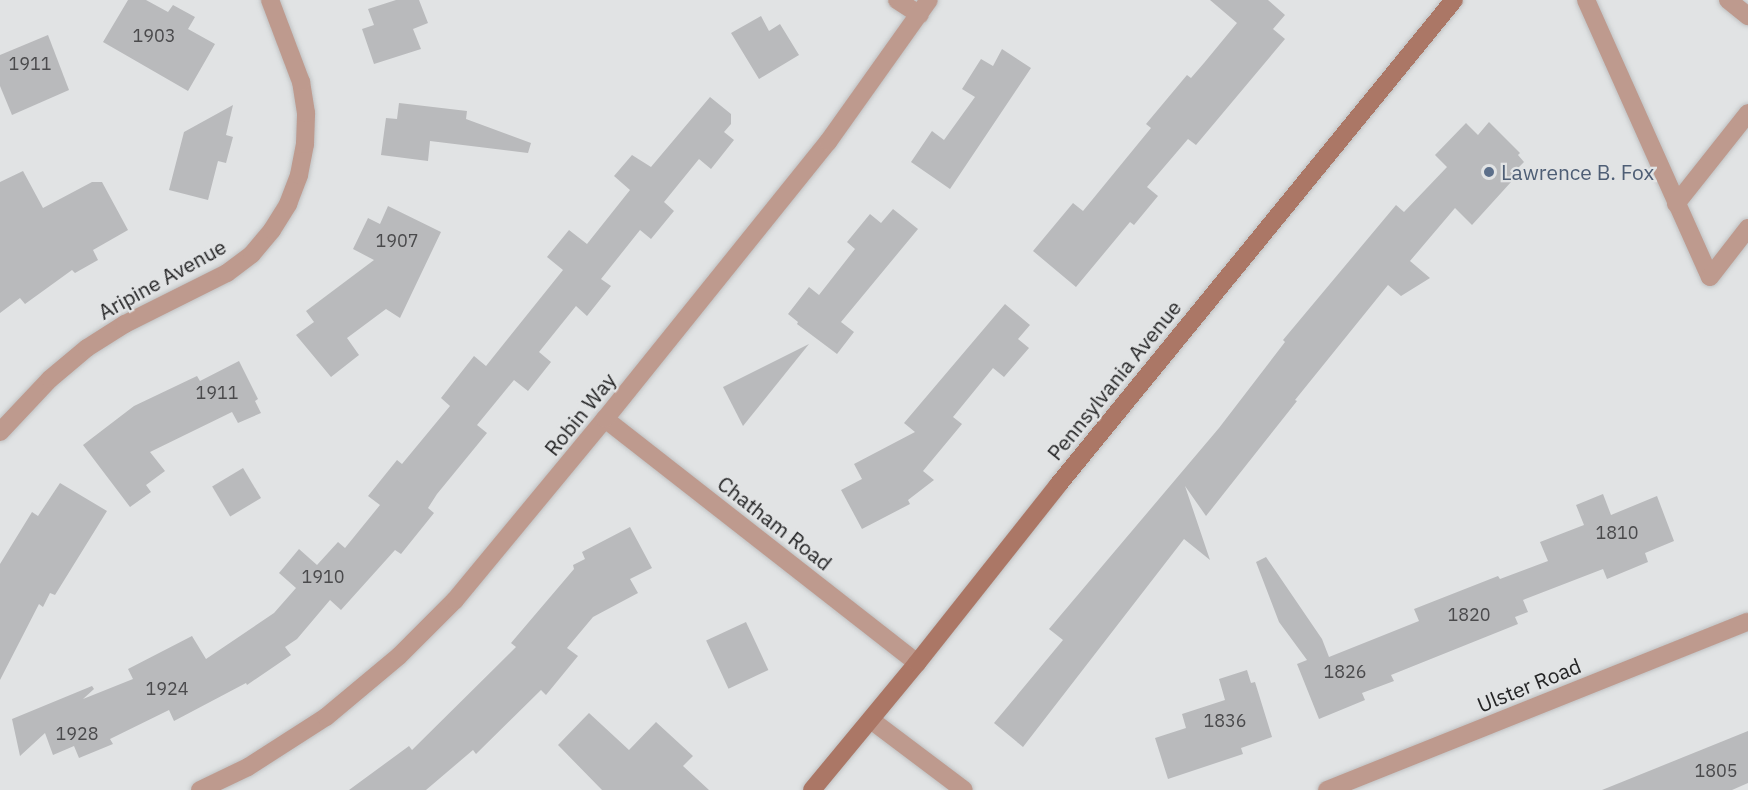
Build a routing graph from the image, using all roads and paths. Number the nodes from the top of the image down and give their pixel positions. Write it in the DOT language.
graph roads {
  1 [pos="270,0"];
  2 [pos="897,0"];
  3 [pos="1454,0"];
  4 [pos="1586,0"];
  5 [pos="1728,0"];
  6 [pos="925,8"];
  7 [pos="1748,16"];
  8 [pos="1748,113"];
  9 [pos="1676,204"];
  10 [pos="1748,228"];
  11 [pos="605,419"];
  12 [pos="0,432"];
  13 [pos="1748,622"];
  14 [pos="918,663"];
  15 [pos="871,720"];
  16 [pos="200,790"];
  17 [pos="812,790"];
  18 [pos="964,790"];
  19 [pos="1327,790"];
  1 -- 12 [label="street, Aripine Avenue"];
  2 -- 6 [label="street"];
  3 -- 14 [label="street, Pennsylvania Avenue"];
  4 -- 9 [label="street"];
  5 -- 7 [label="street"];
  6 -- 11 [label="street, Robin Way"];
  8 -- 9 [label="street"];
  9 -- 10 [label="street"];
  11 -- 14 [label="street, Chatham Road"];
  11 -- 16 [label="street, Robin Way"];
  13 -- 19 [label="street, Ulster Road"];
  14 -- 15 [label="street, Pennsylvania Avenue"];
  15 -- 17 [label="street, Pennsylvania Avenue"];
  15 -- 18 [label="street"];
}
